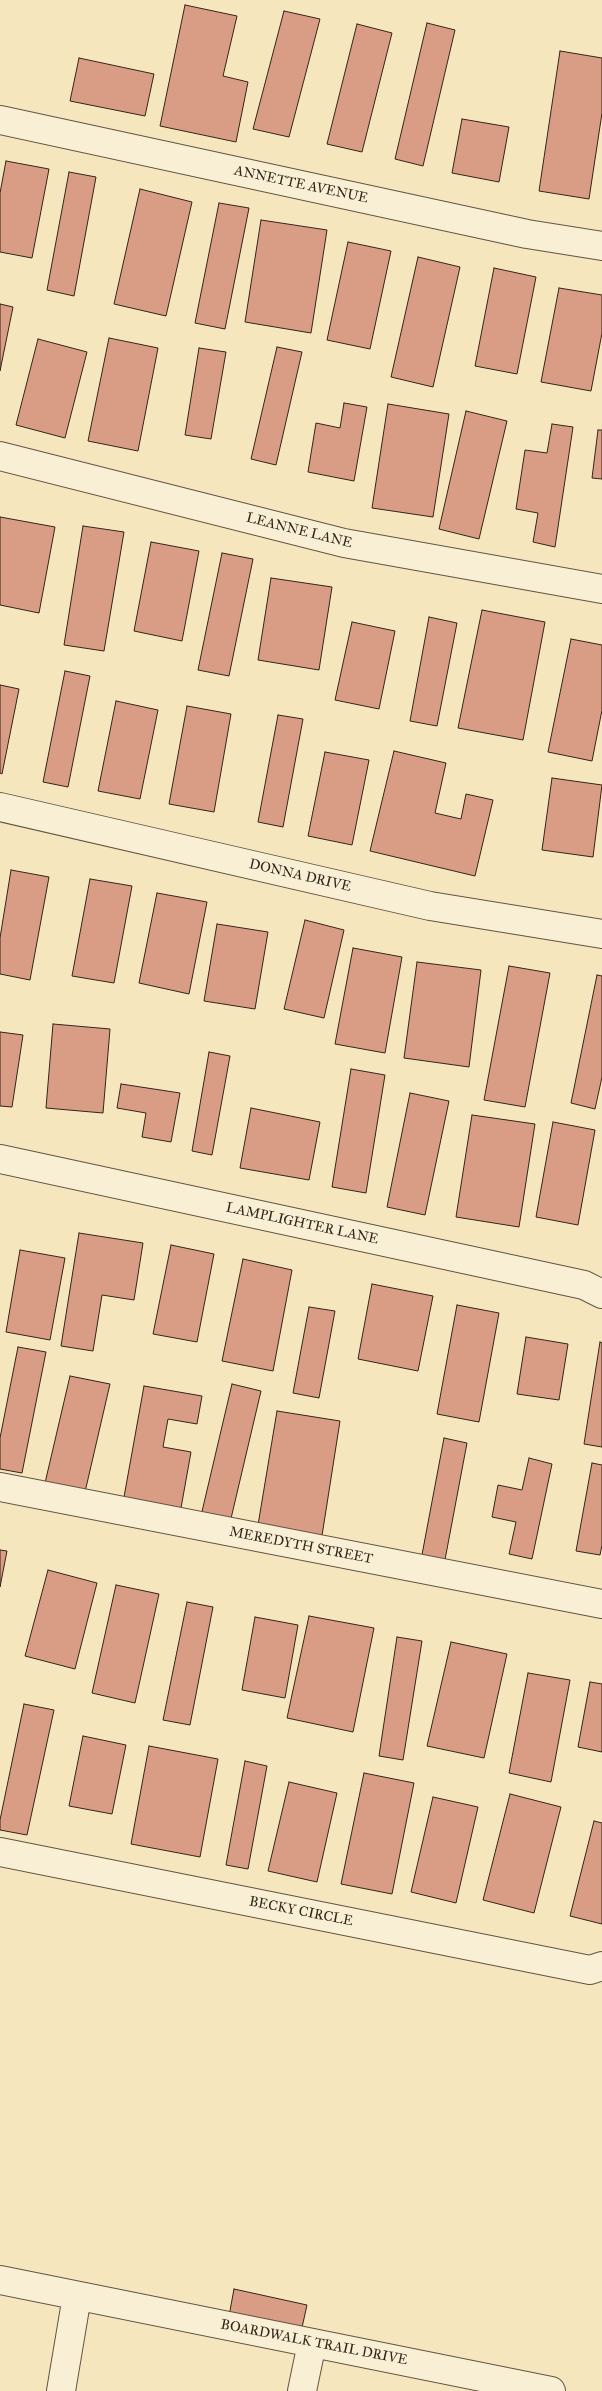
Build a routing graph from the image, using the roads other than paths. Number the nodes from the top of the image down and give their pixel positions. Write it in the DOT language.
graph roads {
  1 [pos="0,120"];
  2 [pos="602,246"];
  3 [pos="0,456"];
  4 [pos="602,589"];
  5 [pos="0,807"];
  6 [pos="602,934"];
  7 [pos="0,1159"];
  8 [pos="602,1294"];
  9 [pos="0,1487"];
  10 [pos="602,1604"];
  11 [pos="0,1852"];
  12 [pos="602,1966"];
  13 [pos="0,2280"];
  14 [pos="77,2296"];
  15 [pos="312,2343"];
  16 [pos="61,2391"];
  17 [pos="302,2391"];
  18 [pos="551,2391"];
  1 -- 2 [label="street, ANNETTE AVENUE"];
  3 -- 4 [label="street, LEANNE LANE"];
  5 -- 6 [label="street, DONNA DRIVE"];
  7 -- 8 [label="street, LAMPLIGHTER LANE"];
  9 -- 10 [label="street, MEREDYTH STREET"];
  11 -- 12 [label="street, BECKY CIRCLE"];
  13 -- 14 [label="street, BOARDWALK TRAIL DRIVE"];
  14 -- 15 [label="street, BOARDWALK TRAIL DRIVE"];
  14 -- 16 [label="street"];
  15 -- 17 [label="street"];
  15 -- 18 [label="street, BOARDWALK TRAIL DRIVE"];
}
